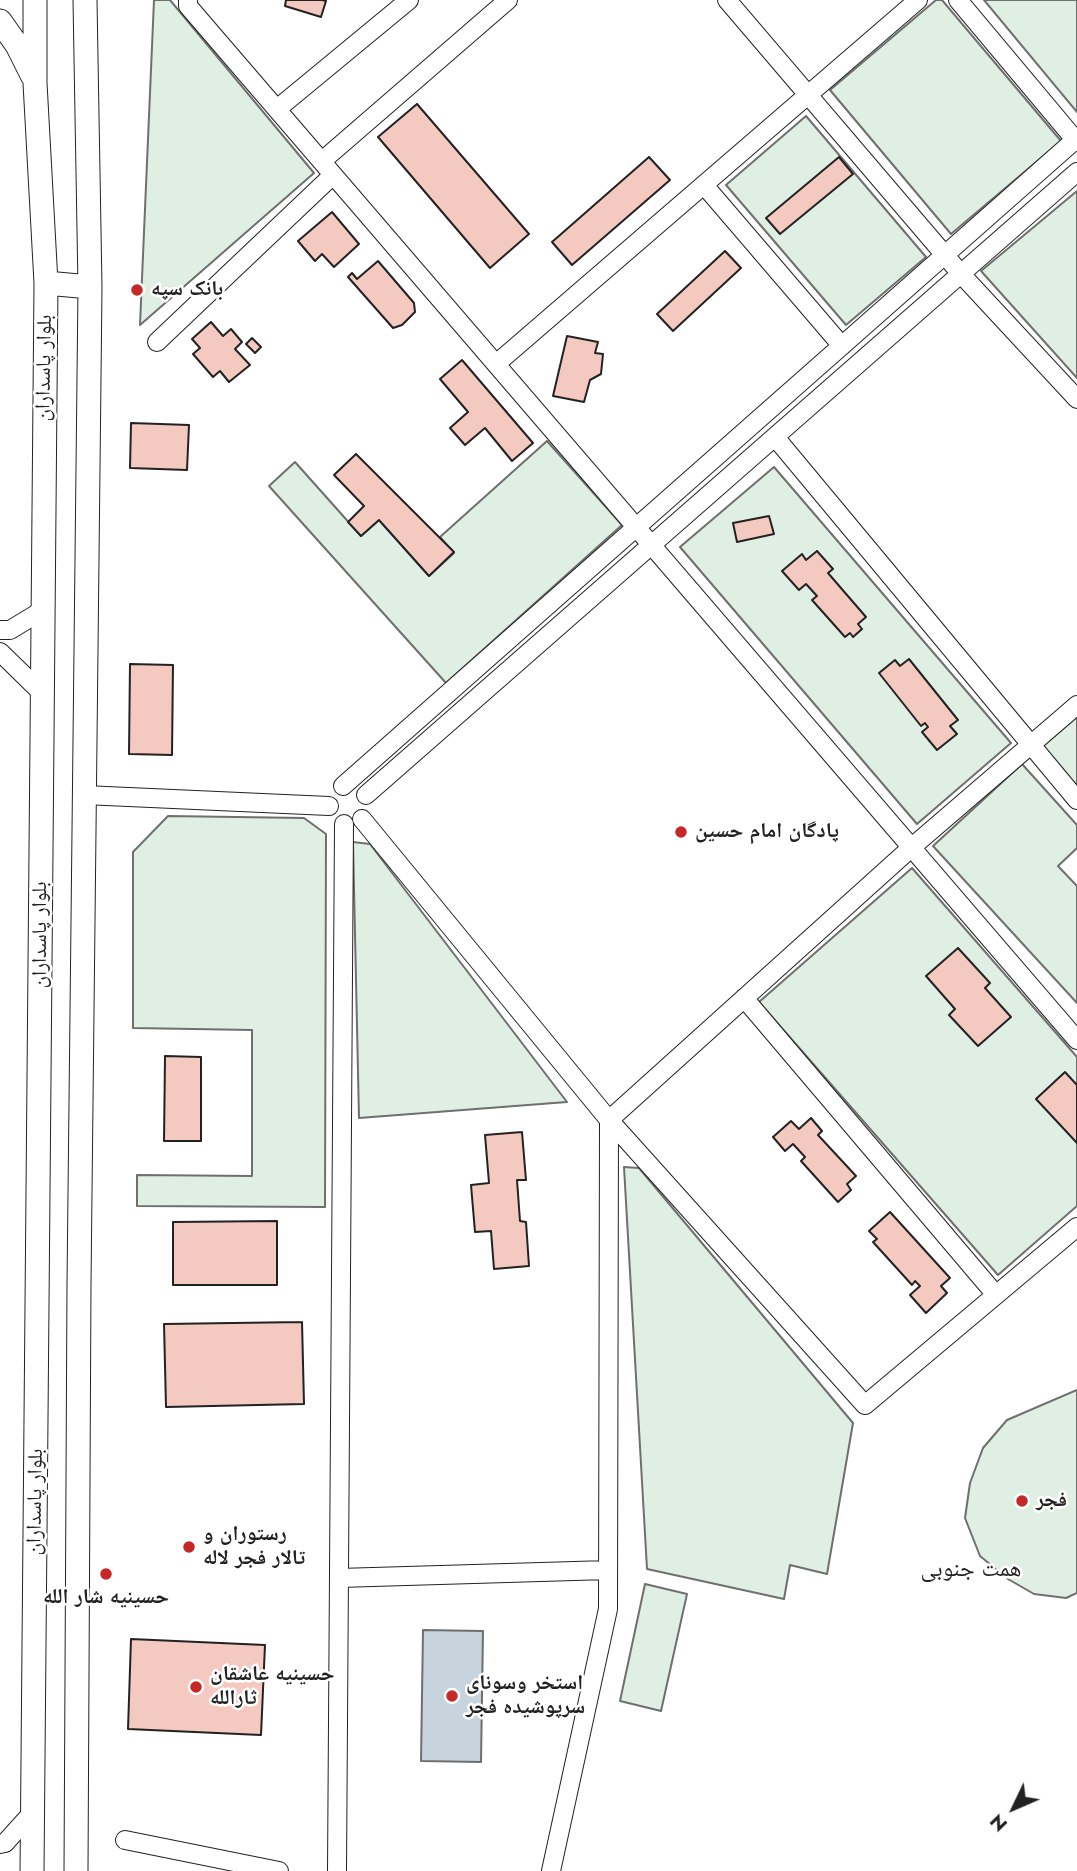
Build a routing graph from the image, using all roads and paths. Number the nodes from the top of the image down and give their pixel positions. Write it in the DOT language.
graph roads {
  1 [pos="35,0"];
  2 [pos="85,0"];
  3 [pos="188,0"];
  4 [pos="409,0"];
  5 [pos="508,0"];
  6 [pos="726,0"];
  7 [pos="918,0"];
  8 [pos="958,0"];
  9 [pos="0,21"];
  10 [pos="35,83"];
  11 [pos="808,95"];
  12 [pos="277,110"];
  13 [pos="1076,141"];
  14 [pos="327,168"];
  15 [pos="1077,172"];
  16 [pos="705,185"];
  17 [pos="944,255"];
  18 [pos="961,274"];
  19 [pos="46,283"];
  20 [pos="90,286"];
  21 [pos="157,342"];
  22 [pos="842,346"];
  23 [pos="496,364"];
  24 [pos="1077,399"];
  25 [pos="775,437"];
  26 [pos="636,527"];
  27 [pos="652,545"];
  28 [pos="43,610"];
  29 [pos="0,630"];
  30 [pos="0,652"];
  31 [pos="42,693"];
  32 [pos="1077,705"];
  33 [pos="1030,745"];
  34 [pos="343,786"];
  35 [pos="84,795"];
  36 [pos="366,795"];
  37 [pos="1077,800"];
  38 [pos="329,806"];
  39 [pos="362,819"];
  40 [pos="344,824"];
  41 [pos="912,847"];
  42 [pos="744,998"];
  43 [pos="1077,1040"];
  44 [pos="609,1120"];
  45 [pos="1077,1227"];
  46 [pos="79,1273"];
  47 [pos="40,1274"];
  48 [pos="996,1295"];
  49 [pos="608,1570"];
  50 [pos="339,1578"];
  51 [pos="32,1812"];
  52 [pos="125,1840"];
  53 [pos="0,1844"];
  54 [pos="32,1871"];
  55 [pos="76,1871"];
  56 [pos="279,1871"];
  57 [pos="337,1871"];
  58 [pos="551,1871"];
  1 -- 10 [label="main road, بلوار پاسداران"];
  2 -- 20 [label="main road, بلوار پاسداران"];
  3 -- 12 [label="street"];
  4 -- 12 [label="street"];
  5 -- 14 [label="street"];
  6 -- 11 [label="street"];
  7 -- 11 [label="street"];
  8 -- 13 [label="street"];
  9 -- 10 [label="main road"];
  10 -- 19 [label="main road, بلوار پاسداران"];
  11 -- 16 [label="street"];
  11 -- 17 [label="street"];
  12 -- 14 [label="street"];
  13 -- 17 [label="street"];
  14 -- 21 [label="street"];
  14 -- 23 [label="street"];
  15 -- 18 [label="street"];
  16 -- 22 [label="street"];
  16 -- 23 [label="street"];
  17 -- 18 [label="street"];
  17 -- 22 [label="street"];
  18 -- 24 [label="street"];
  18 -- 25 [label="street"];
  19 -- 20 [label="main road"];
  19 -- 28 [label="main road, بلوار پاسداران"];
  20 -- 35 [label="main road, بلوار پاسداران"];
  22 -- 26 [label="street"];
  23 -- 26 [label="street"];
  25 -- 27 [label="street"];
  25 -- 33 [label="street"];
  26 -- 27 [label="street"];
  26 -- 34 [label="street"];
  27 -- 36 [label="street"];
  27 -- 41 [label="street"];
  28 -- 29 [label="street"];
  28 -- 31 [label="main road, بلوار پاسداران"];
  30 -- 31 [label="street"];
  31 -- 47 [label="main road, بلوار پاسداران"];
  32 -- 33 [label="street"];
  33 -- 37 [label="street"];
  33 -- 41 [label="street"];
  34 -- 36 [label="street"];
  34 -- 38 [label="street"];
  35 -- 38 [label="street"];
  35 -- 46 [label="main road, بلوار پاسداران"];
  36 -- 39 [label="street"];
  38 -- 40 [label="street"];
  39 -- 40 [label="street"];
  39 -- 44 [label="street"];
  40 -- 50 [label="street"];
  41 -- 42 [label="street"];
  41 -- 43 [label="street"];
  42 -- 44 [label="street"];
  42 -- 48 [label="street"];
  44 -- 48 [label="street"];
  44 -- 49 [label="street"];
  45 -- 48 [label="street"];
  46 -- 47 [label="main road"];
  46 -- 55 [label="main road, بلوار پاسداران"];
  47 -- 51 [label="main road, بلوار پاسداران"];
  49 -- 50 [label="street"];
  49 -- 58 [label="street"];
  50 -- 57 [label="street"];
  51 -- 53 [label="street"];
  51 -- 54 [label="main road, بلوار پاسداران"];
  52 -- 56 [label="street"];
}
